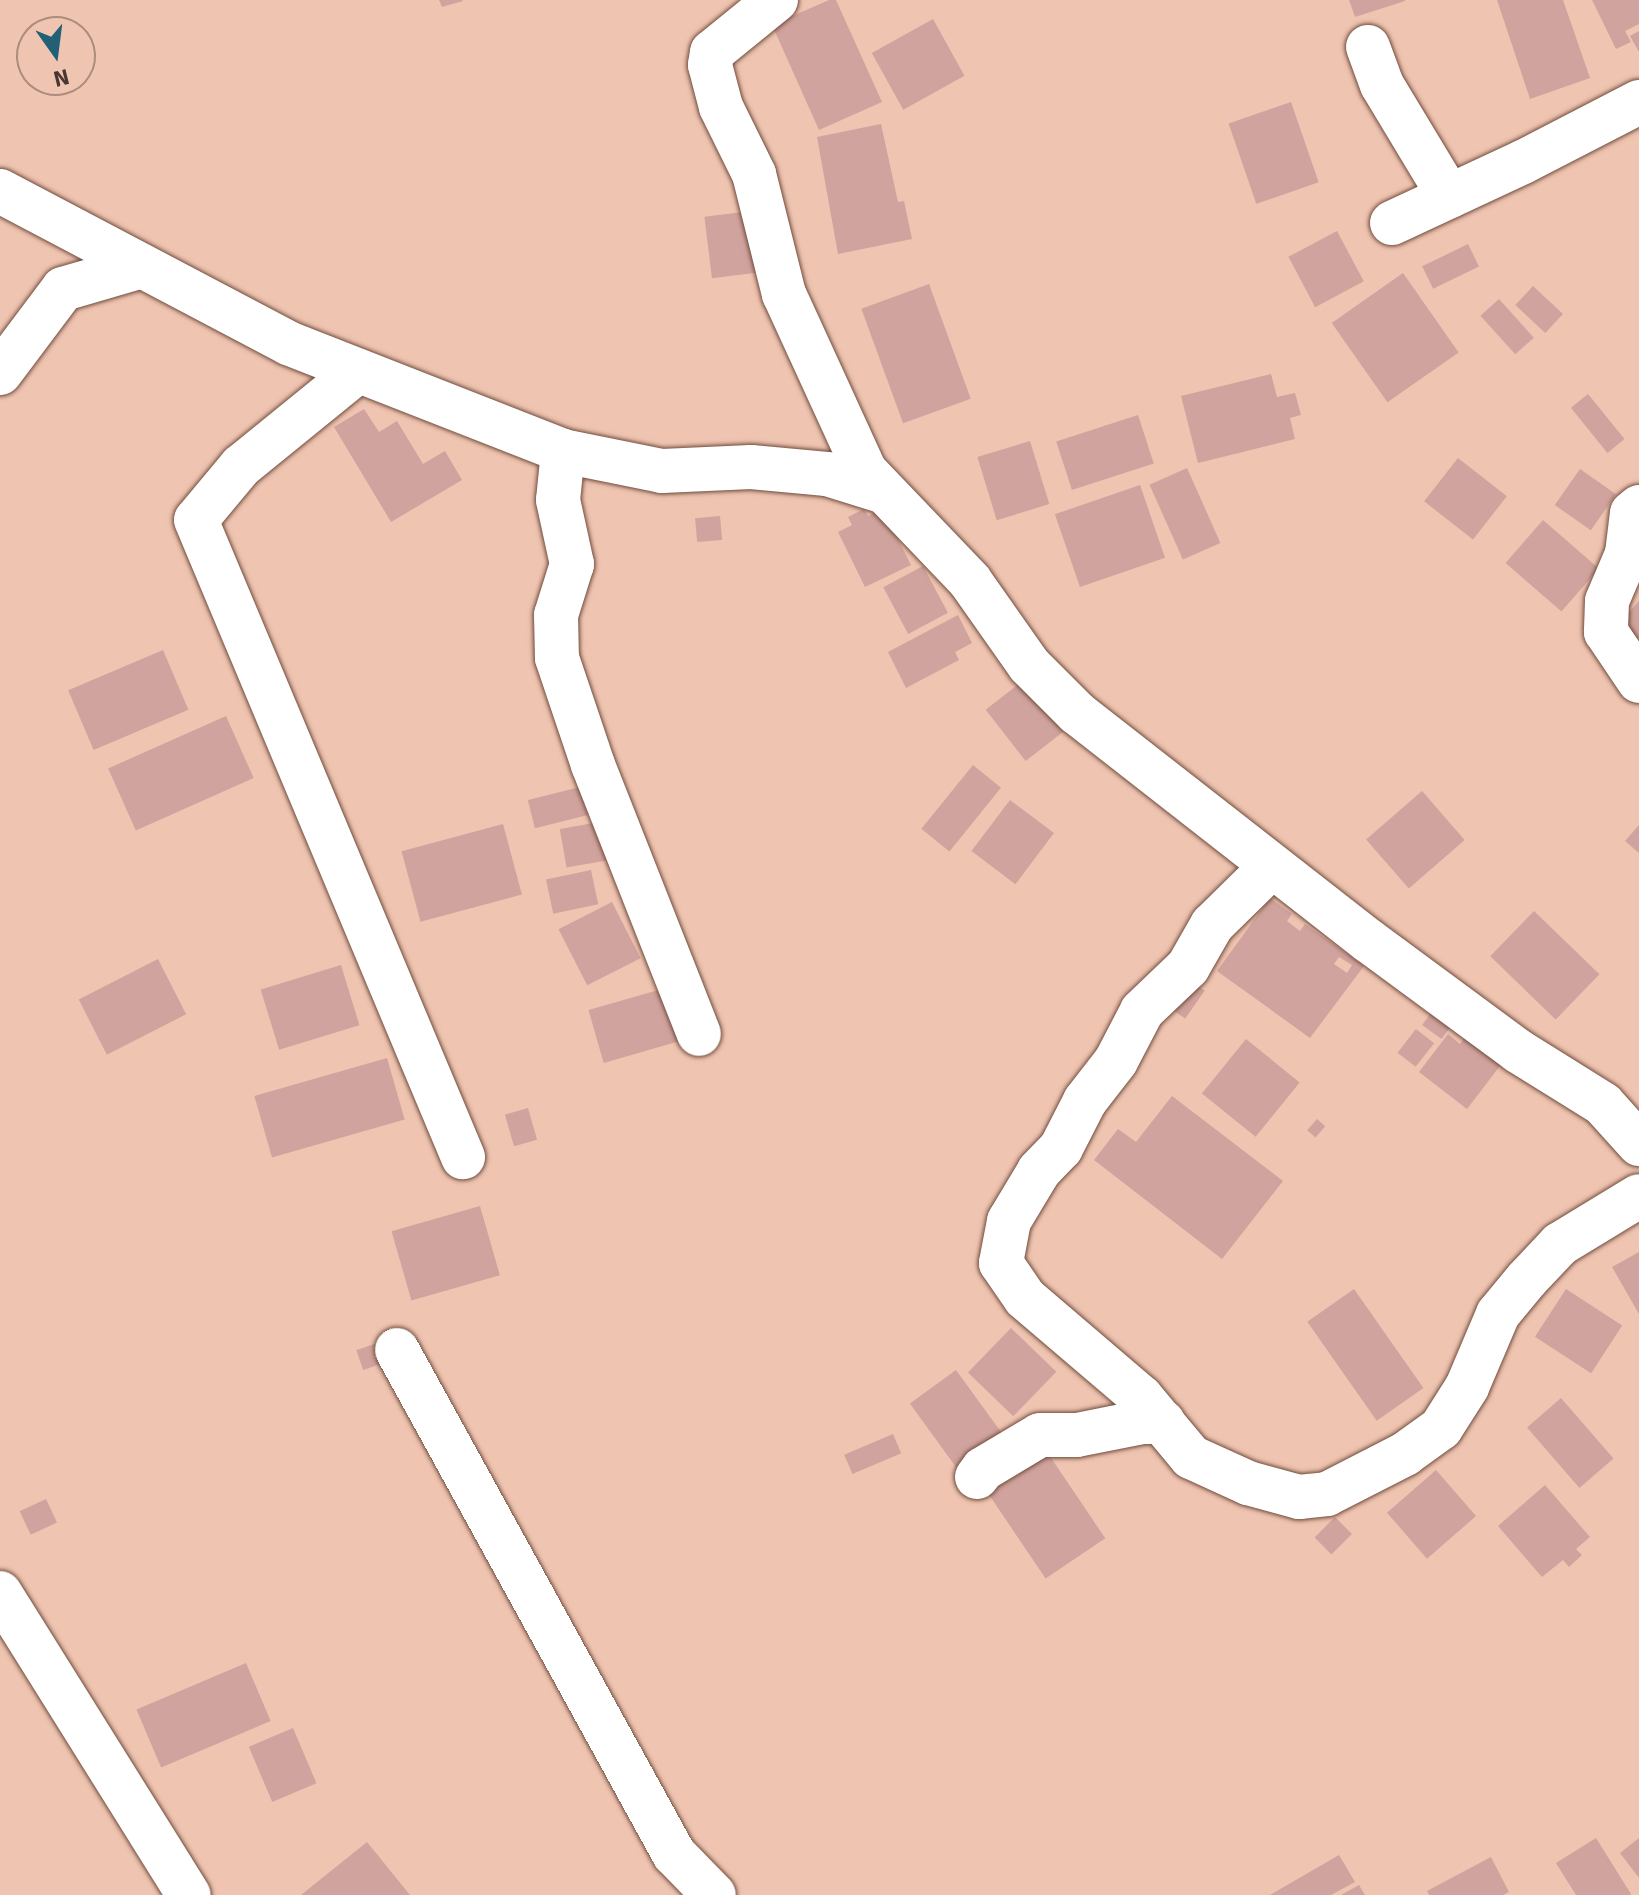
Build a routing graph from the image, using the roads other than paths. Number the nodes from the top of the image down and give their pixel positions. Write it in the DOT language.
graph roads {
  1 [pos="776,0"];
  2 [pos="1368,47"];
  3 [pos="1639,102"];
  4 [pos="0,191"];
  5 [pos="1449,196"];
  6 [pos="1392,223"];
  7 [pos="142,266"];
  8 [pos="358,371"];
  9 [pos="0,373"];
  10 [pos="563,451"];
  11 [pos="882,491"];
  12 [pos="1639,507"];
  13 [pos="1639,681"];
  14 [pos="1272,866"];
  15 [pos="699,1034"];
  16 [pos="1639,1144"];
  17 [pos="463,1157"];
  18 [pos="1639,1196"];
  19 [pos="397,1350"];
  20 [pos="1163,1422"];
  21 [pos="977,1477"];
  22 [pos="0,1593"];
  23 [pos="189,1895"];
  24 [pos="714,1895"];
  1 -- 11 [label="street"];
  2 -- 5 [label="street"];
  3 -- 5 [label="street"];
  4 -- 7 [label="street"];
  5 -- 6 [label="street"];
  7 -- 8 [label="street"];
  7 -- 9 [label="street"];
  8 -- 10 [label="street"];
  8 -- 17 [label="street"];
  10 -- 11 [label="street"];
  10 -- 15 [label="street"];
  11 -- 14 [label="street"];
  12 -- 13 [label="street"];
  14 -- 16 [label="street"];
  14 -- 20 [label="street"];
  18 -- 20 [label="street"];
  19 -- 24 [label="street"];
  20 -- 21 [label="street"];
  22 -- 23 [label="street"];
}
